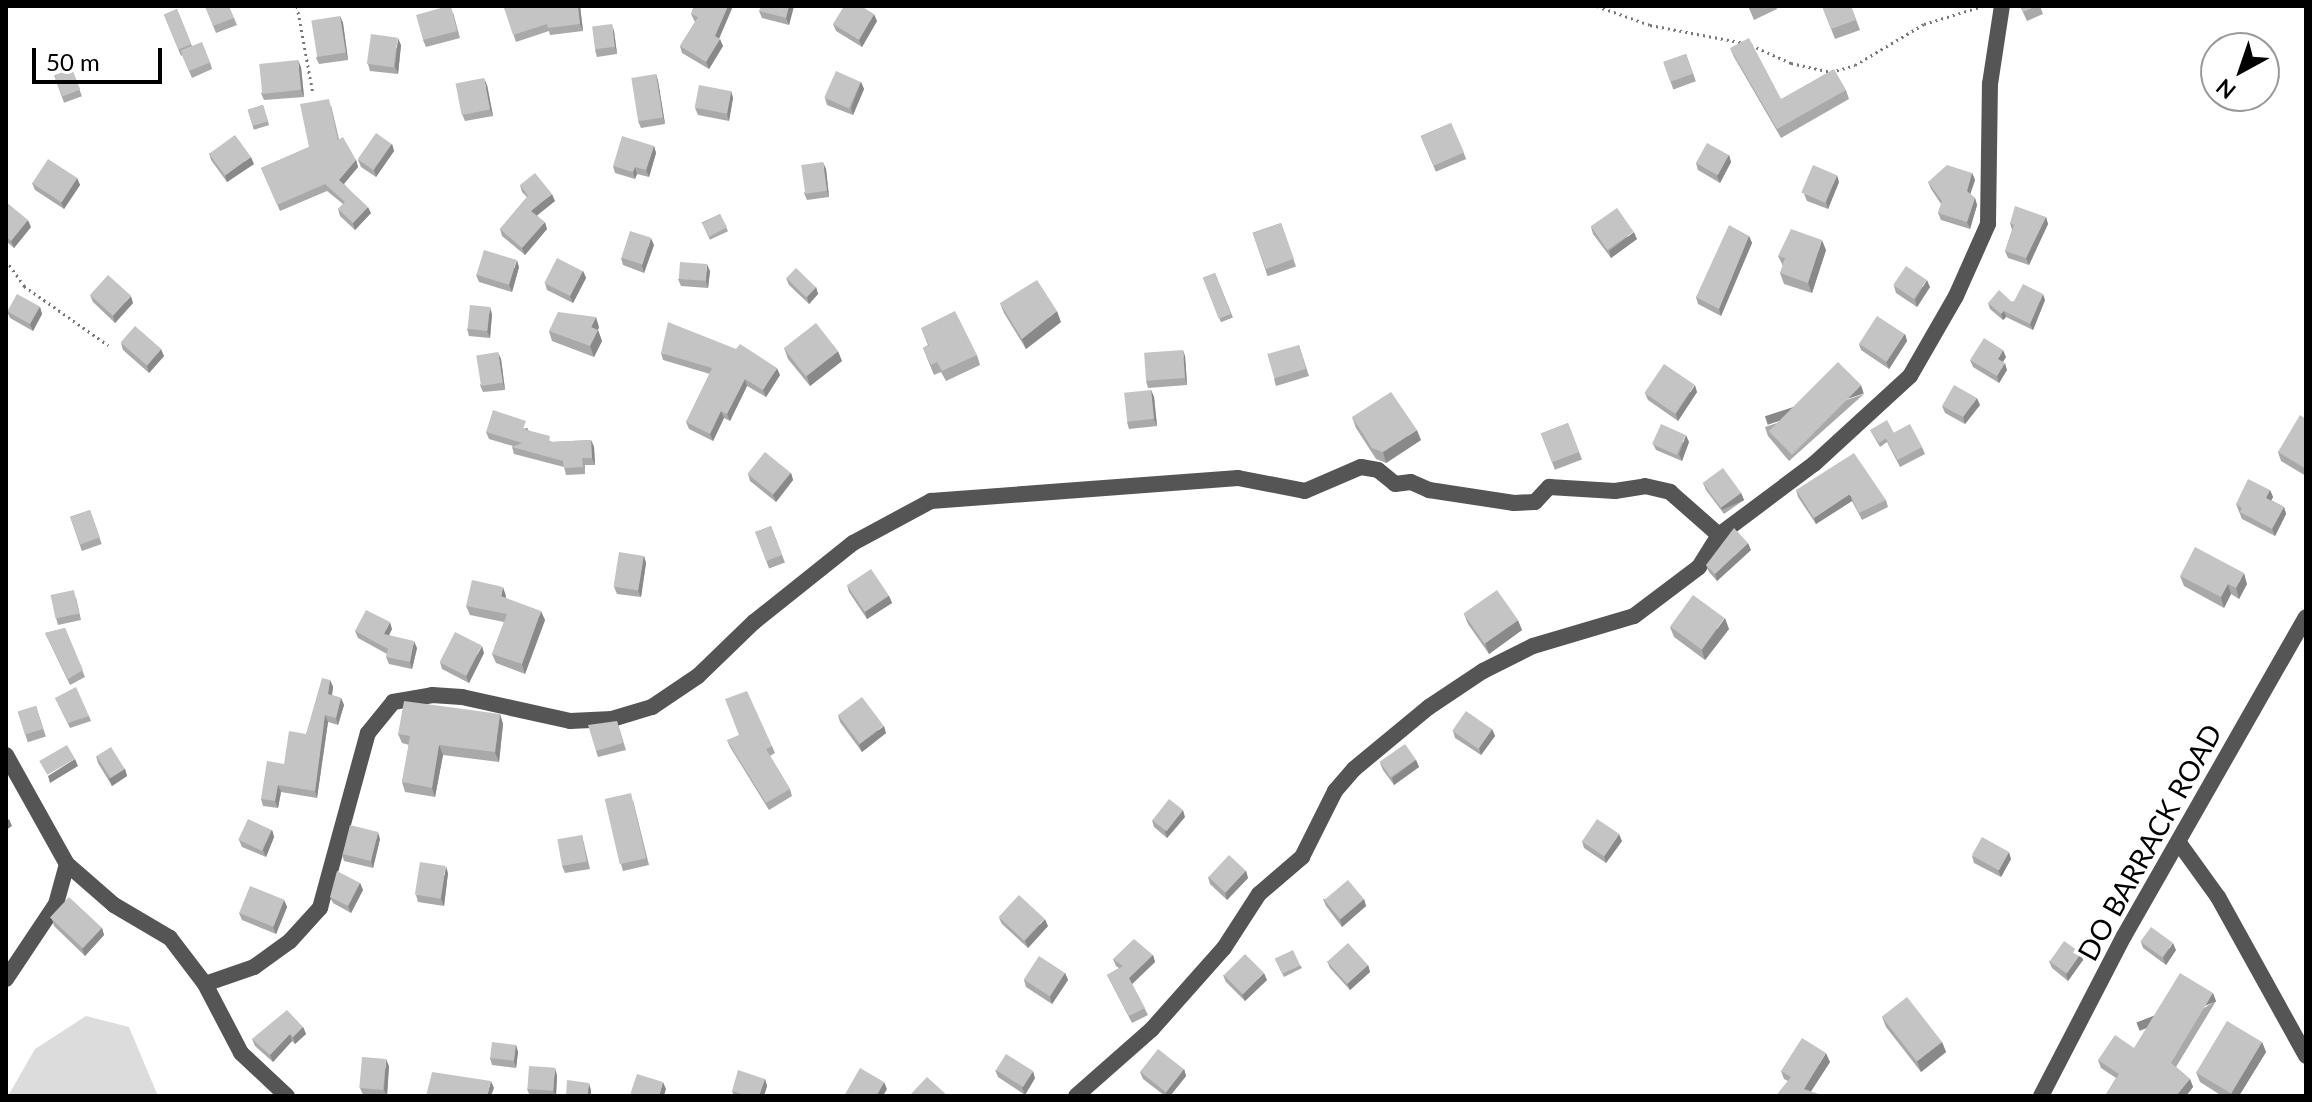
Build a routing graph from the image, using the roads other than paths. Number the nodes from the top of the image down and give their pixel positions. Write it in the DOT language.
graph roads {
  1 [pos="2002,6"];
  2 [pos="1719,535"];
  3 [pos="2306,617"];
  4 [pos="6,755"];
  5 [pos="2179,843"];
  6 [pos="67,864"];
  7 [pos="6,979"];
  8 [pos="205,984"];
  9 [pos="2306,1056"];
  10 [pos="287,1096"];
  11 [pos="1076,1096"];
  12 [pos="2041,1096"];
  1 -- 2 [label="street"];
  2 -- 8 [label="street"];
  2 -- 11 [label="street"];
  3 -- 5 [label="street, DO BARRACK ROAD"];
  4 -- 6 [label="street"];
  5 -- 9 [label="street"];
  5 -- 12 [label="street, DO BARRACK ROAD"];
  6 -- 7 [label="street"];
  6 -- 8 [label="street"];
  8 -- 10 [label="street"];
}
